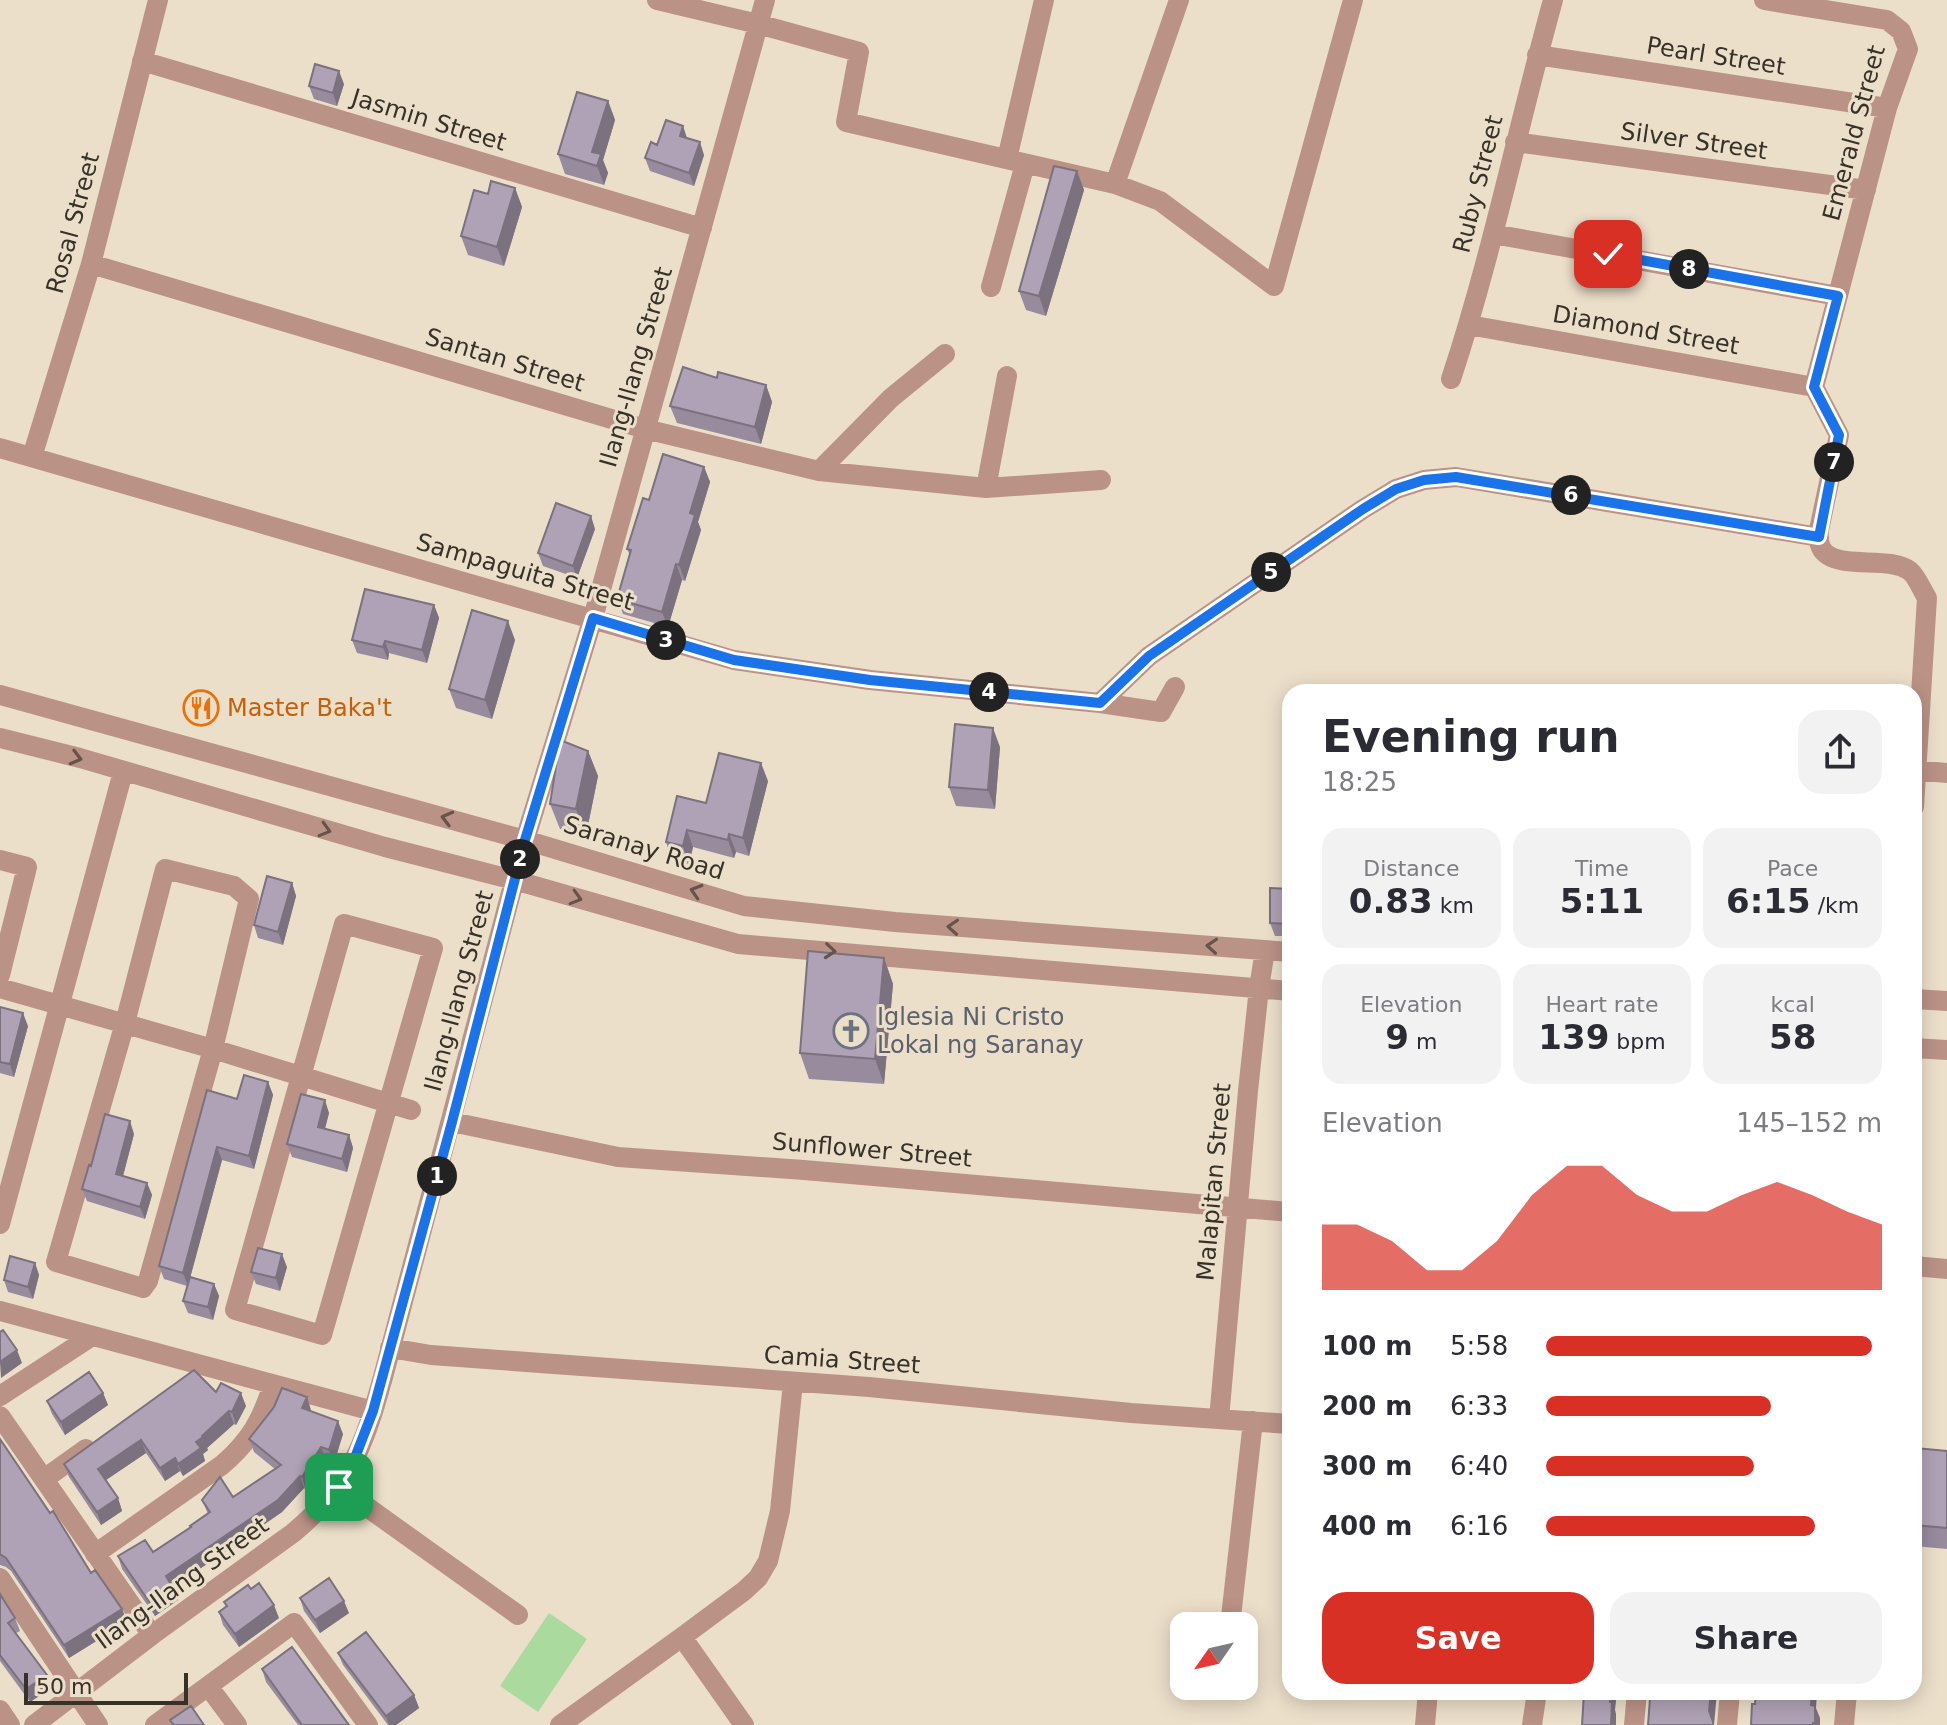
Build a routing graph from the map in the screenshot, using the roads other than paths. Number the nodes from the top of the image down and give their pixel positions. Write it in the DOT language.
graph roads {
  1 [pos="158,0"];
  2 [pos="657,0"];
  3 [pos="765,0"];
  4 [pos="1044,0"];
  5 [pos="1179,0"];
  6 [pos="1353,0"];
  7 [pos="1553,0"];
  8 [pos="1764,0"];
  9 [pos="758,24"];
  10 [pos="1537,55"];
  11 [pos="142,61"];
  12 [pos="1887,108"];
  13 [pos="1515,142"];
  14 [pos="1016,161"];
  15 [pos="1115,184"];
  16 [pos="1866,190"];
  17 [pos="702,228"];
  18 [pos="1493,234"];
  19 [pos="91,264"];
  20 [pos="991,287"];
  21 [pos="1838,296"];
  22 [pos="1469,325"];
  23 [pos="945,354"];
  24 [pos="1007,376"];
  25 [pos="1451,379"];
  26 [pos="1814,387"];
  27 [pos="645,429"];
  28 [pos="0,448"];
  29 [pos="32,457"];
  30 [pos="819,471"];
  31 [pos="1101,480"];
  32 [pos="986,488"];
  33 [pos="1819,537"];
  34 [pos="593,618"];
  35 [pos="1922,684"];
  36 [pos="1175,687"];
  37 [pos="0,695"];
  38 [pos="1100,703"];
  39 [pos="0,738"];
  40 [pos="1922,771"];
  41 [pos="123,772"];
  42 [pos="1947,773"];
  43 [pos="525,840"];
  44 [pos="0,860"];
  45 [pos="514,880"];
  46 [pos="1265,950"];
  47 [pos="1282,951"];
  48 [pos="0,975"];
  49 [pos="0,988"];
  50 [pos="1259,988"];
  51 [pos="1282,990"];
  52 [pos="1922,999"];
  53 [pos="1947,1001"];
  54 [pos="58,1005"];
  55 [pos="125,1023"];
  56 [pos="1922,1048"];
  57 [pos="213,1049"];
  58 [pos="1947,1050"];
  59 [pos="301,1076"];
  60 [pos="389,1104"];
  61 [pos="411,1110"];
  62 [pos="452,1122"];
  63 [pos="1238,1207"];
  64 [pos="1282,1211"];
  65 [pos="0,1224"];
  66 [pos="1922,1267"];
  67 [pos="1947,1269"];
  68 [pos="0,1311"];
  69 [pos="92,1336"];
  70 [pos="390,1348"];
  71 [pos="201,1365"];
  72 [pos="793,1382"];
  73 [pos="177,1383"];
  74 [pos="273,1384"];
  75 [pos="0,1396"];
  76 [pos="373,1411"];
  77 [pos="0,1416"];
  78 [pos="1219,1419"];
  79 [pos="1253,1421"];
  80 [pos="1282,1423"];
  81 [pos="104,1435"];
  82 [pos="44,1479"];
  83 [pos="339,1487"];
  84 [pos="95,1554"];
  85 [pos="0,1578"];
  86 [pos="1232,1612"];
  87 [pos="518,1615"];
  88 [pos="152,1635"];
  89 [pos="682,1637"];
  90 [pos="208,1686"];
  91 [pos="77,1692"];
  92 [pos="1427,1700"];
  93 [pos="1536,1700"];
  94 [pos="1636,1700"];
  95 [pos="1729,1700"];
  96 [pos="1846,1700"];
  97 [pos="0,1710"];
  98 [pos="37,1723"];
  99 [pos="10,1725"];
  100 [pos="98,1725"];
  101 [pos="155,1725"];
  102 [pos="237,1725"];
  103 [pos="368,1725"];
  104 [pos="560,1725"];
  105 [pos="744,1725"];
  106 [pos="1425,1725"];
  107 [pos="1532,1725"];
  108 [pos="1634,1725"];
  109 [pos="1727,1725"];
  110 [pos="1844,1725"];
  1 -- 11 [label="street, Rosal Street"];
  2 -- 9 [label="street"];
  3 -- 9 [label="street, Ilang-Ilang Street"];
  4 -- 14 [label="street"];
  5 -- 15 [label="street"];
  6 -- 15 [label="street"];
  7 -- 10 [label="street, Ruby Street"];
  8 -- 12 [label="street, Emerald Street"];
  9 -- 14 [label="street"];
  9 -- 17 [label="street, Ilang-Ilang Street"];
  10 -- 12 [label="street, Pearl Street"];
  10 -- 13 [label="street, Ruby Street"];
  11 -- 17 [label="street, Jasmin Street"];
  11 -- 19 [label="street, Rosal Street"];
  12 -- 16 [label="street, Emerald Street"];
  13 -- 16 [label="street, Silver Street"];
  13 -- 18 [label="street, Ruby Street"];
  14 -- 15 [label="street"];
  14 -- 20 [label="street"];
  16 -- 21 [label="street, Emerald Street"];
  17 -- 27 [label="street, Ilang-Ilang Street"];
  18 -- 21 [label="street"];
  18 -- 22 [label="street, Ruby Street"];
  19 -- 27 [label="street, Santan Street"];
  19 -- 29 [label="street, Rosal Street"];
  21 -- 26 [label="street, Emerald Street"];
  22 -- 25 [label="street, Ruby Street"];
  22 -- 26 [label="street, Diamond Street"];
  23 -- 30 [label="street"];
  24 -- 32 [label="street"];
  26 -- 33 [label="street"];
  27 -- 30 [label="street, Santan Street"];
  27 -- 34 [label="street, Ilang-Ilang Street"];
  28 -- 29 [label="street, Sampaguita Street"];
  29 -- 34 [label="street, Sampaguita Street"];
  30 -- 32 [label="street, Santan Street"];
  31 -- 32 [label="street, Santan Street"];
  33 -- 35 [label="street"];
  33 -- 38 [label="street"];
  34 -- 38 [label="street, Sampaguita Street"];
  34 -- 43 [label="street, Ilang-Ilang Street"];
  36 -- 38 [label="street, Sampaguita Street"];
  43 -- 37 [label="street, Saranay Road, one-way"];
  39 -- 41 [label="street, one-way"];
  40 -- 42 [label="street"];
  41 -- 45 [label="street, one-way"];
  41 -- 54 [label="street"];
  43 -- 45 [label="street, Ilang-Ilang Street"];
  46 -- 43 [label="street, Saranay Road, one-way"];
  44 -- 48 [label="street"];
  45 -- 50 [label="street, one-way"];
  45 -- 62 [label="street, Ilang-Ilang Street"];
  46 -- 47 [label="street, Saranay Road"];
  46 -- 50 [label="street, Malapitan Street"];
  49 -- 54 [label="street"];
  50 -- 51 [label="street"];
  50 -- 63 [label="street, Malapitan Street"];
  52 -- 53 [label="street"];
  54 -- 55 [label="street"];
  54 -- 65 [label="street"];
  55 -- 57 [label="street"];
  55 -- 57 [label="street"];
  55 -- 57 [label="street"];
  56 -- 58 [label="street"];
  57 -- 59 [label="street"];
  59 -- 60 [label="street"];
  59 -- 60 [label="street"];
  59 -- 60 [label="street"];
  60 -- 61 [label="street"];
  62 -- 63 [label="street, Sunflower Street"];
  62 -- 70 [label="street, Ilang-Ilang Street"];
  63 -- 64 [label="street, Sunflower Street"];
  63 -- 78 [label="street, Malapitan Street"];
  66 -- 67 [label="street"];
  68 -- 69 [label="street"];
  69 -- 71 [label="street"];
  69 -- 75 [label="street"];
  70 -- 72 [label="street, Camia Street"];
  70 -- 76 [label="street, Ilang-Ilang Street"];
  71 -- 73 [label="street"];
  71 -- 74 [label="street"];
  72 -- 78 [label="street, Camia Street"];
  72 -- 89 [label="street"];
  74 -- 76 [label="street"];
  74 -- 84 [label="street"];
  76 -- 83 [label="street, Ilang-Ilang Street"];
  77 -- 82 [label="street"];
  78 -- 79 [label="street, Camia Street"];
  79 -- 80 [label="street, Camia Street"];
  79 -- 86 [label="street"];
  81 -- 82 [label="street"];
  82 -- 84 [label="street"];
  83 -- 87 [label="street"];
  83 -- 88 [label="street, Ilang-Ilang Street"];
  84 -- 88 [label="street"];
  85 -- 91 [label="street"];
  88 -- 91 [label="street, Ilang-Ilang Street"];
  89 -- 104 [label="street"];
  89 -- 105 [label="street"];
  90 -- 101 [label="street"];
  90 -- 102 [label="street"];
  90 -- 103 [label="street"];
  91 -- 98 [label="street, Ilang-Ilang Street"];
  91 -- 100 [label="street"];
  92 -- 106 [label="street"];
  93 -- 107 [label="street"];
  94 -- 108 [label="street"];
  95 -- 109 [label="street"];
  96 -- 110 [label="street"];
  97 -- 99 [label="street"];
}
